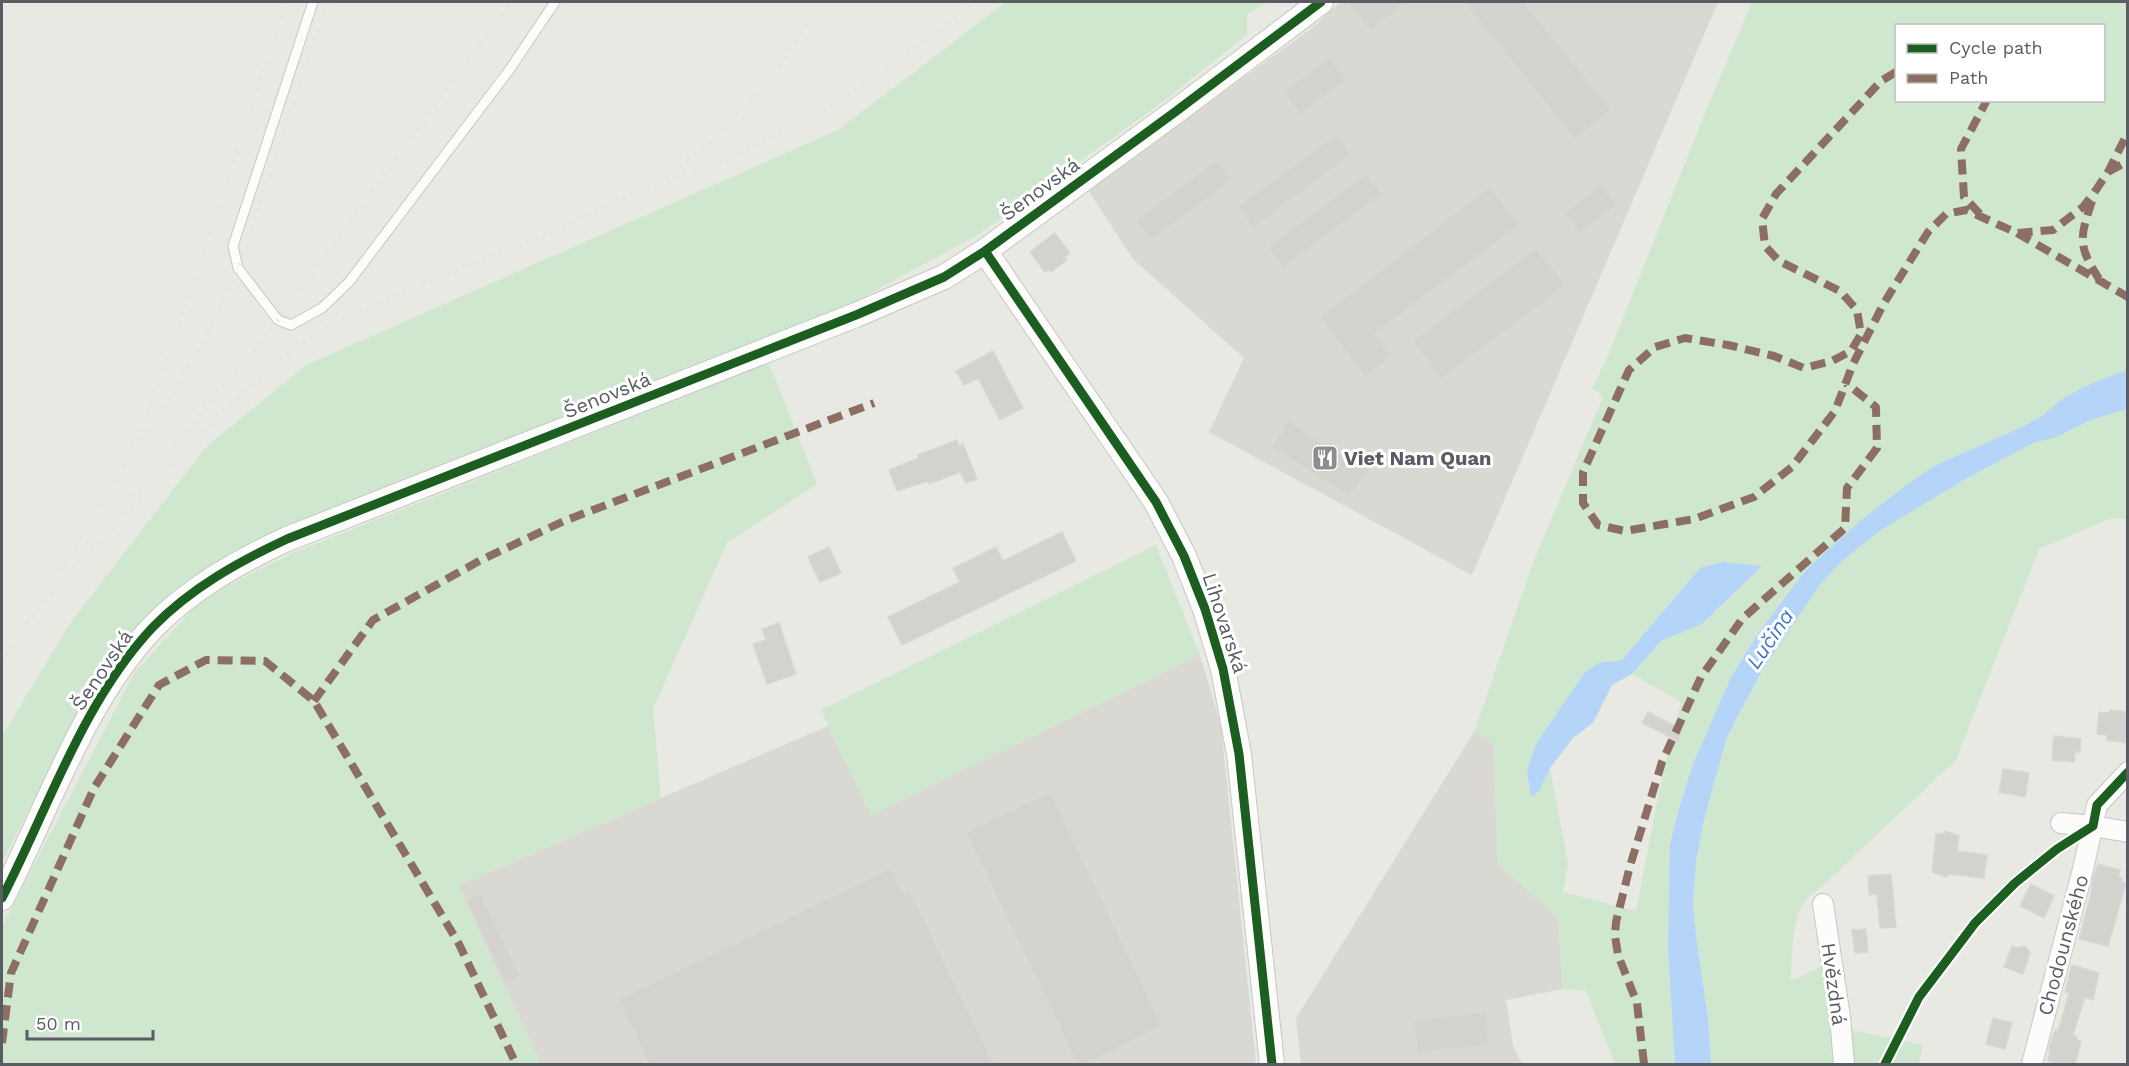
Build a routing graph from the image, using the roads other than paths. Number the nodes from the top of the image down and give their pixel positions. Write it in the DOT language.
graph roads {
  1 [pos="313,2"];
  2 [pos="555,2"];
  3 [pos="1321,2"];
  4 [pos="985,251"];
  5 [pos="2127,772"];
  6 [pos="2061,823"];
  7 [pos="2093,826"];
  8 [pos="2127,832"];
  9 [pos="2,898"];
  10 [pos="1823,904"];
  11 [pos="1272,1065"];
  12 [pos="1844,1065"];
  13 [pos="2032,1065"];
  1 -- 2 [label="lane"];
  3 -- 4 [label="street, Šenovská"];
  4 -- 9 [label="street, Šenovská"];
  4 -- 11 [label="street, Lihovarská"];
  5 -- 7 [label="street, Chodounského"];
  6 -- 7 [label="street"];
  7 -- 8 [label="street"];
  7 -- 13 [label="street, Chodounského"];
  10 -- 12 [label="street, Hvězdná"];
}
